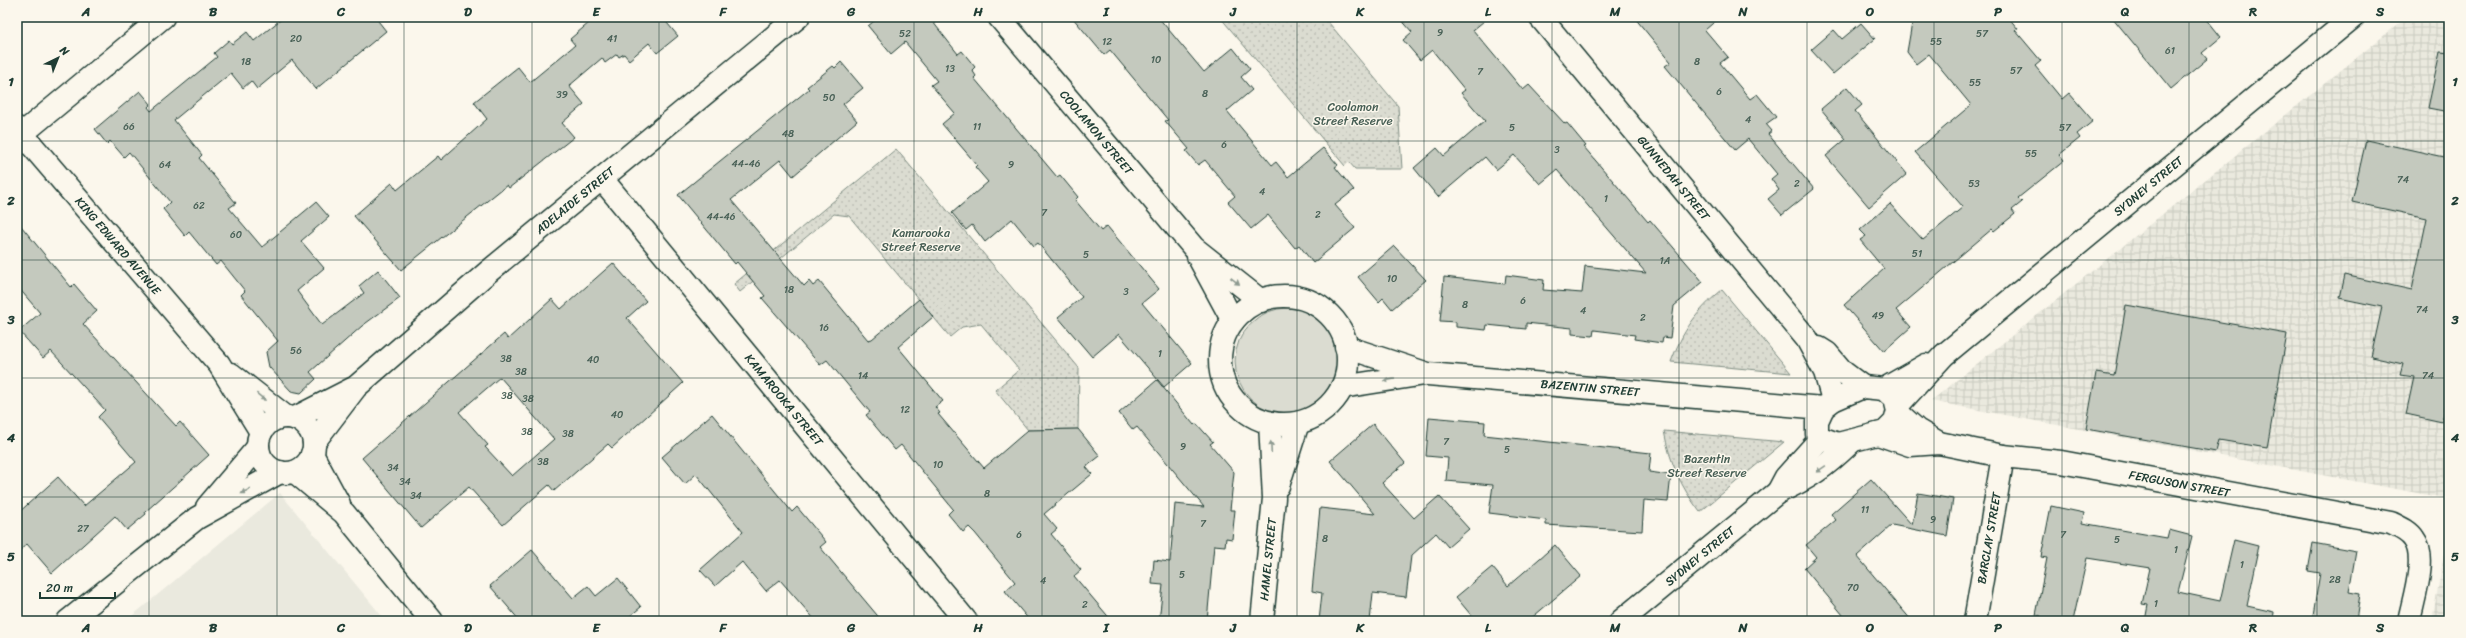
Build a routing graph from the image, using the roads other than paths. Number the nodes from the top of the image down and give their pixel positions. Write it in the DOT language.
graph roads {
  1 [pos="163,17"];
  2 [pos="798,17"];
  3 [pos="999,17"];
  4 [pos="1540,17"];
  5 [pos="2353,17"];
  6 [pos="19,133"];
  7 [pos="602,179"];
  8 [pos="1194,248"];
  9 [pos="1261,301"];
  10 [pos="1233,321"];
  11 [pos="1807,339"];
  12 [pos="1346,347"];
  13 [pos="1944,355"];
  14 [pos="219,364"];
  15 [pos="1428,374"];
  16 [pos="356,387"];
  17 [pos="1342,387"];
  18 [pos="1873,388"];
  19 [pos="1898,409"];
  20 [pos="290,418"];
  21 [pos="1823,418"];
  22 [pos="1270,423"];
  23 [pos="1298,423"];
  24 [pos="1878,434"];
  25 [pos="260,439"];
  26 [pos="1850,442"];
  27 [pos="1939,443"];
  28 [pos="313,448"];
  29 [pos="2003,456"];
  30 [pos="287,472"];
  31 [pos="1778,492"];
  32 [pos="1274,498"];
  33 [pos="344,514"];
  34 [pos="197,518"];
  35 [pos="68,621"];
  36 [pos="432,621"];
  37 [pos="966,621"];
  38 [pos="1262,621"];
  39 [pos="1621,621"];
  40 [pos="1975,621"];
  41 [pos="2409,621"];
  1 -- 6 [label="street"];
  2 -- 7 [label="street, ADELAIDE STREET"];
  3 -- 8 [label="street, COOLAMON STREET"];
  4 -- 11 [label="street, GUNNEDAH STREET"];
  5 -- 13 [label="street, SYDNEY STREET"];
  6 -- 14 [label="street, KING EDWARD AVENUE"];
  7 -- 16 [label="street, ADELAIDE STREET"];
  7 -- 37 [label="street, KAMAROOKA STREET"];
  8 -- 9 [label="street, COOLAMON STREET, one-way"];
  8 -- 10 [label="street, COOLAMON STREET"];
  9 -- 10 [label="street"];
  9 -- 12 [label="street"];
  10 -- 22 [label="street"];
  11 -- 18 [label="street, GUNNEDAH STREET"];
  11 -- 21 [label="street, GUNNEDAH STREET"];
  12 -- 15 [label="street, BAZENTIN STREET"];
  12 -- 17 [label="street"];
  13 -- 18 [label="street, SYDNEY STREET"];
  13 -- 19 [label="street, SYDNEY STREET"];
  14 -- 20 [label="street, KING EDWARD AVENUE, one-way"];
  14 -- 25 [label="street, KING EDWARD AVENUE"];
  15 -- 17 [label="street, BAZENTIN STREET, one-way"];
  15 -- 21 [label="street, BAZENTIN STREET"];
  16 -- 20 [label="street, ADELAIDE STREET"];
  16 -- 28 [label="street, ADELAIDE STREET"];
  17 -- 23 [label="street"];
  18 -- 19 [label="street"];
  18 -- 21 [label="street, SYDNEY STREET"];
  19 -- 24 [label="street, SYDNEY STREET"];
  19 -- 27 [label="street, FERGUSON STREET"];
  20 -- 25 [label="street"];
  20 -- 28 [label="street"];
  21 -- 26 [label="street, SYDNEY STREET"];
  21 -- 31 [label="street, SYDNEY STREET"];
  22 -- 23 [label="street"];
  32 -- 22 [label="street, HAMEL STREET, one-way"];
  23 -- 32 [label="street, HAMEL STREET"];
  24 -- 26 [label="street, SYDNEY STREET"];
  24 -- 27 [label="street, FERGUSON STREET"];
  25 -- 30 [label="street"];
  25 -- 34 [label="street"];
  26 -- 31 [label="street, SYDNEY STREET, one-way"];
  27 -- 29 [label="street, FERGUSON STREET"];
  28 -- 30 [label="street"];
  28 -- 33 [label="street"];
  29 -- 40 [label="street, BARCLAY STREET"];
  29 -- 41 [label="street, FERGUSON STREET"];
  30 -- 33 [label="street"];
  30 -- 34 [label="street, one-way"];
  31 -- 39 [label="street, SYDNEY STREET"];
  32 -- 38 [label="street, HAMEL STREET"];
  33 -- 36 [label="street"];
  34 -- 35 [label="street"];
}
